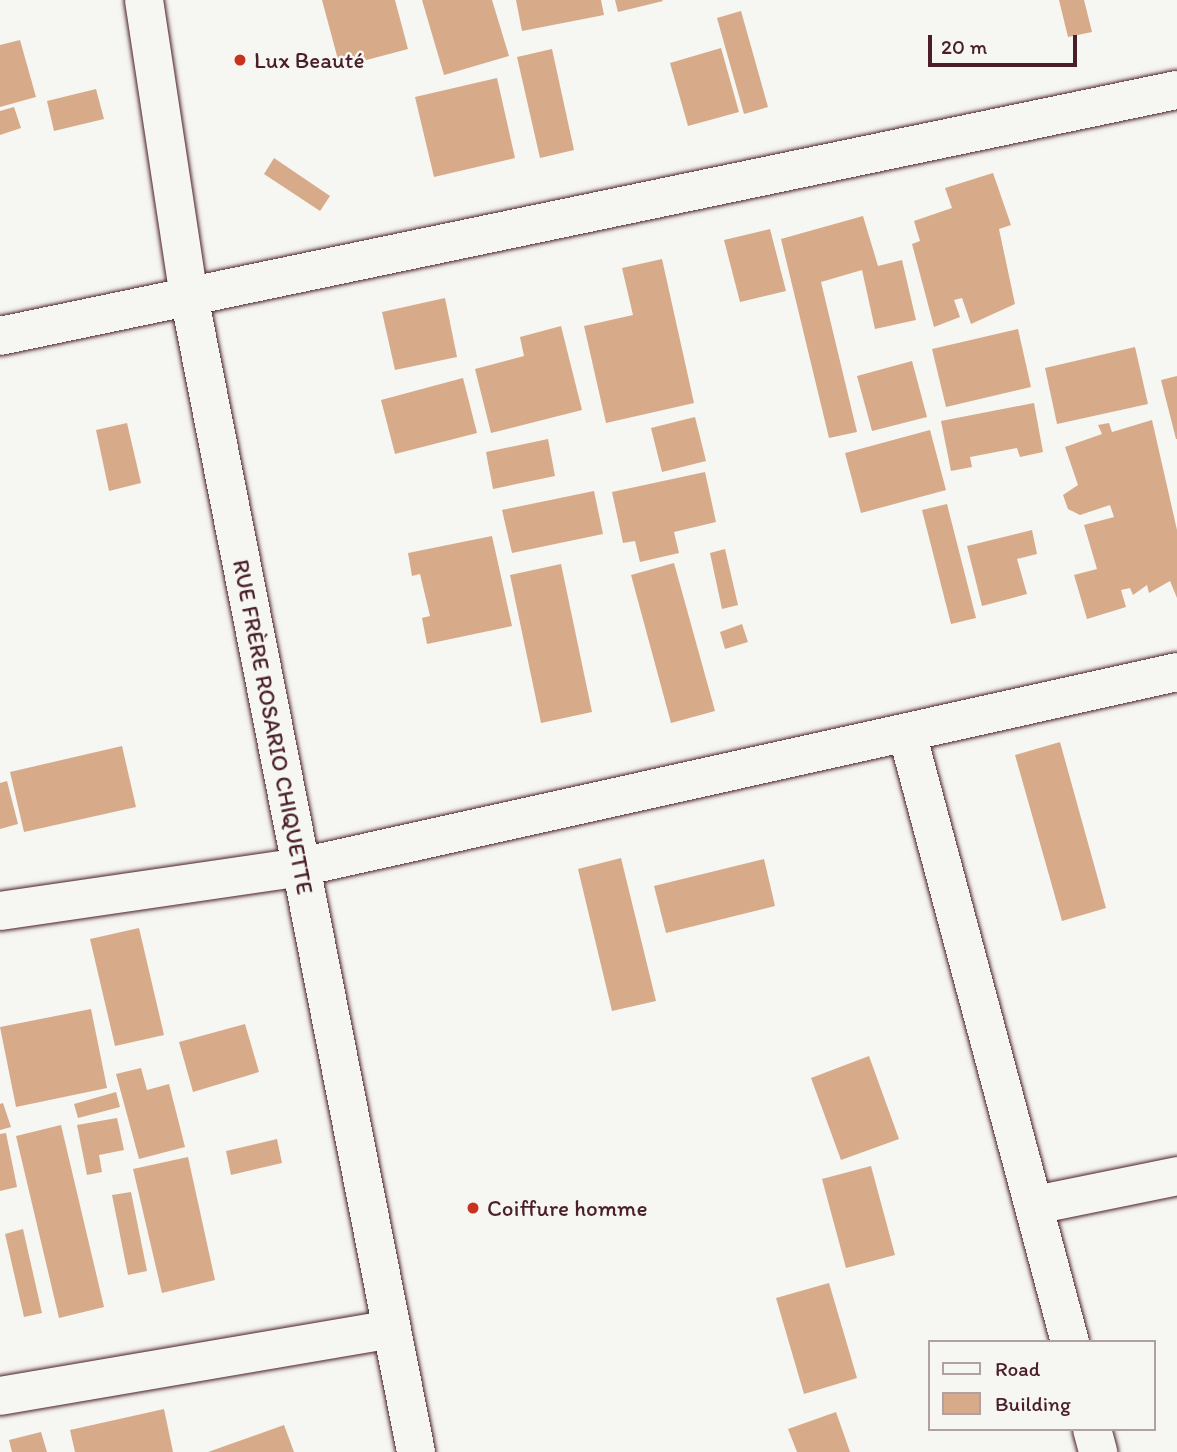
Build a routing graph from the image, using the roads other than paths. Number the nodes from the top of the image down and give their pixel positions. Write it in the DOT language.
graph roads {
  1 [pos="145,0"];
  2 [pos="1177,90"];
  3 [pos="189,296"];
  4 [pos="0,336"];
  5 [pos="1177,672"];
  6 [pos="907,733"];
  7 [pos="300,867"];
  8 [pos="0,911"];
  9 [pos="1177,1176"];
  10 [pos="1035,1205"];
  11 [pos="388,1330"];
  12 [pos="1069,1340"];
  13 [pos="0,1396"];
  14 [pos="1093,1431"];
  15 [pos="416,1452"];
  16 [pos="1098,1452"];
  1 -- 3 [label="street, RUE FRÈRE ROSARIO CHIQUETTE"];
  2 -- 3 [label="street"];
  3 -- 4 [label="street"];
  3 -- 7 [label="street, RUE FRÈRE ROSARIO CHIQUETTE"];
  5 -- 6 [label="street"];
  6 -- 7 [label="street"];
  6 -- 10 [label="street"];
  7 -- 8 [label="street"];
  7 -- 11 [label="street, RUE FRÈRE ROSARIO CHIQUETTE"];
  9 -- 10 [label="street"];
  10 -- 12 [label="street"];
  11 -- 13 [label="street"];
  11 -- 15 [label="street, RUE FRÈRE ROSARIO CHIQUETTE"];
  14 -- 16 [label="street"];
}
